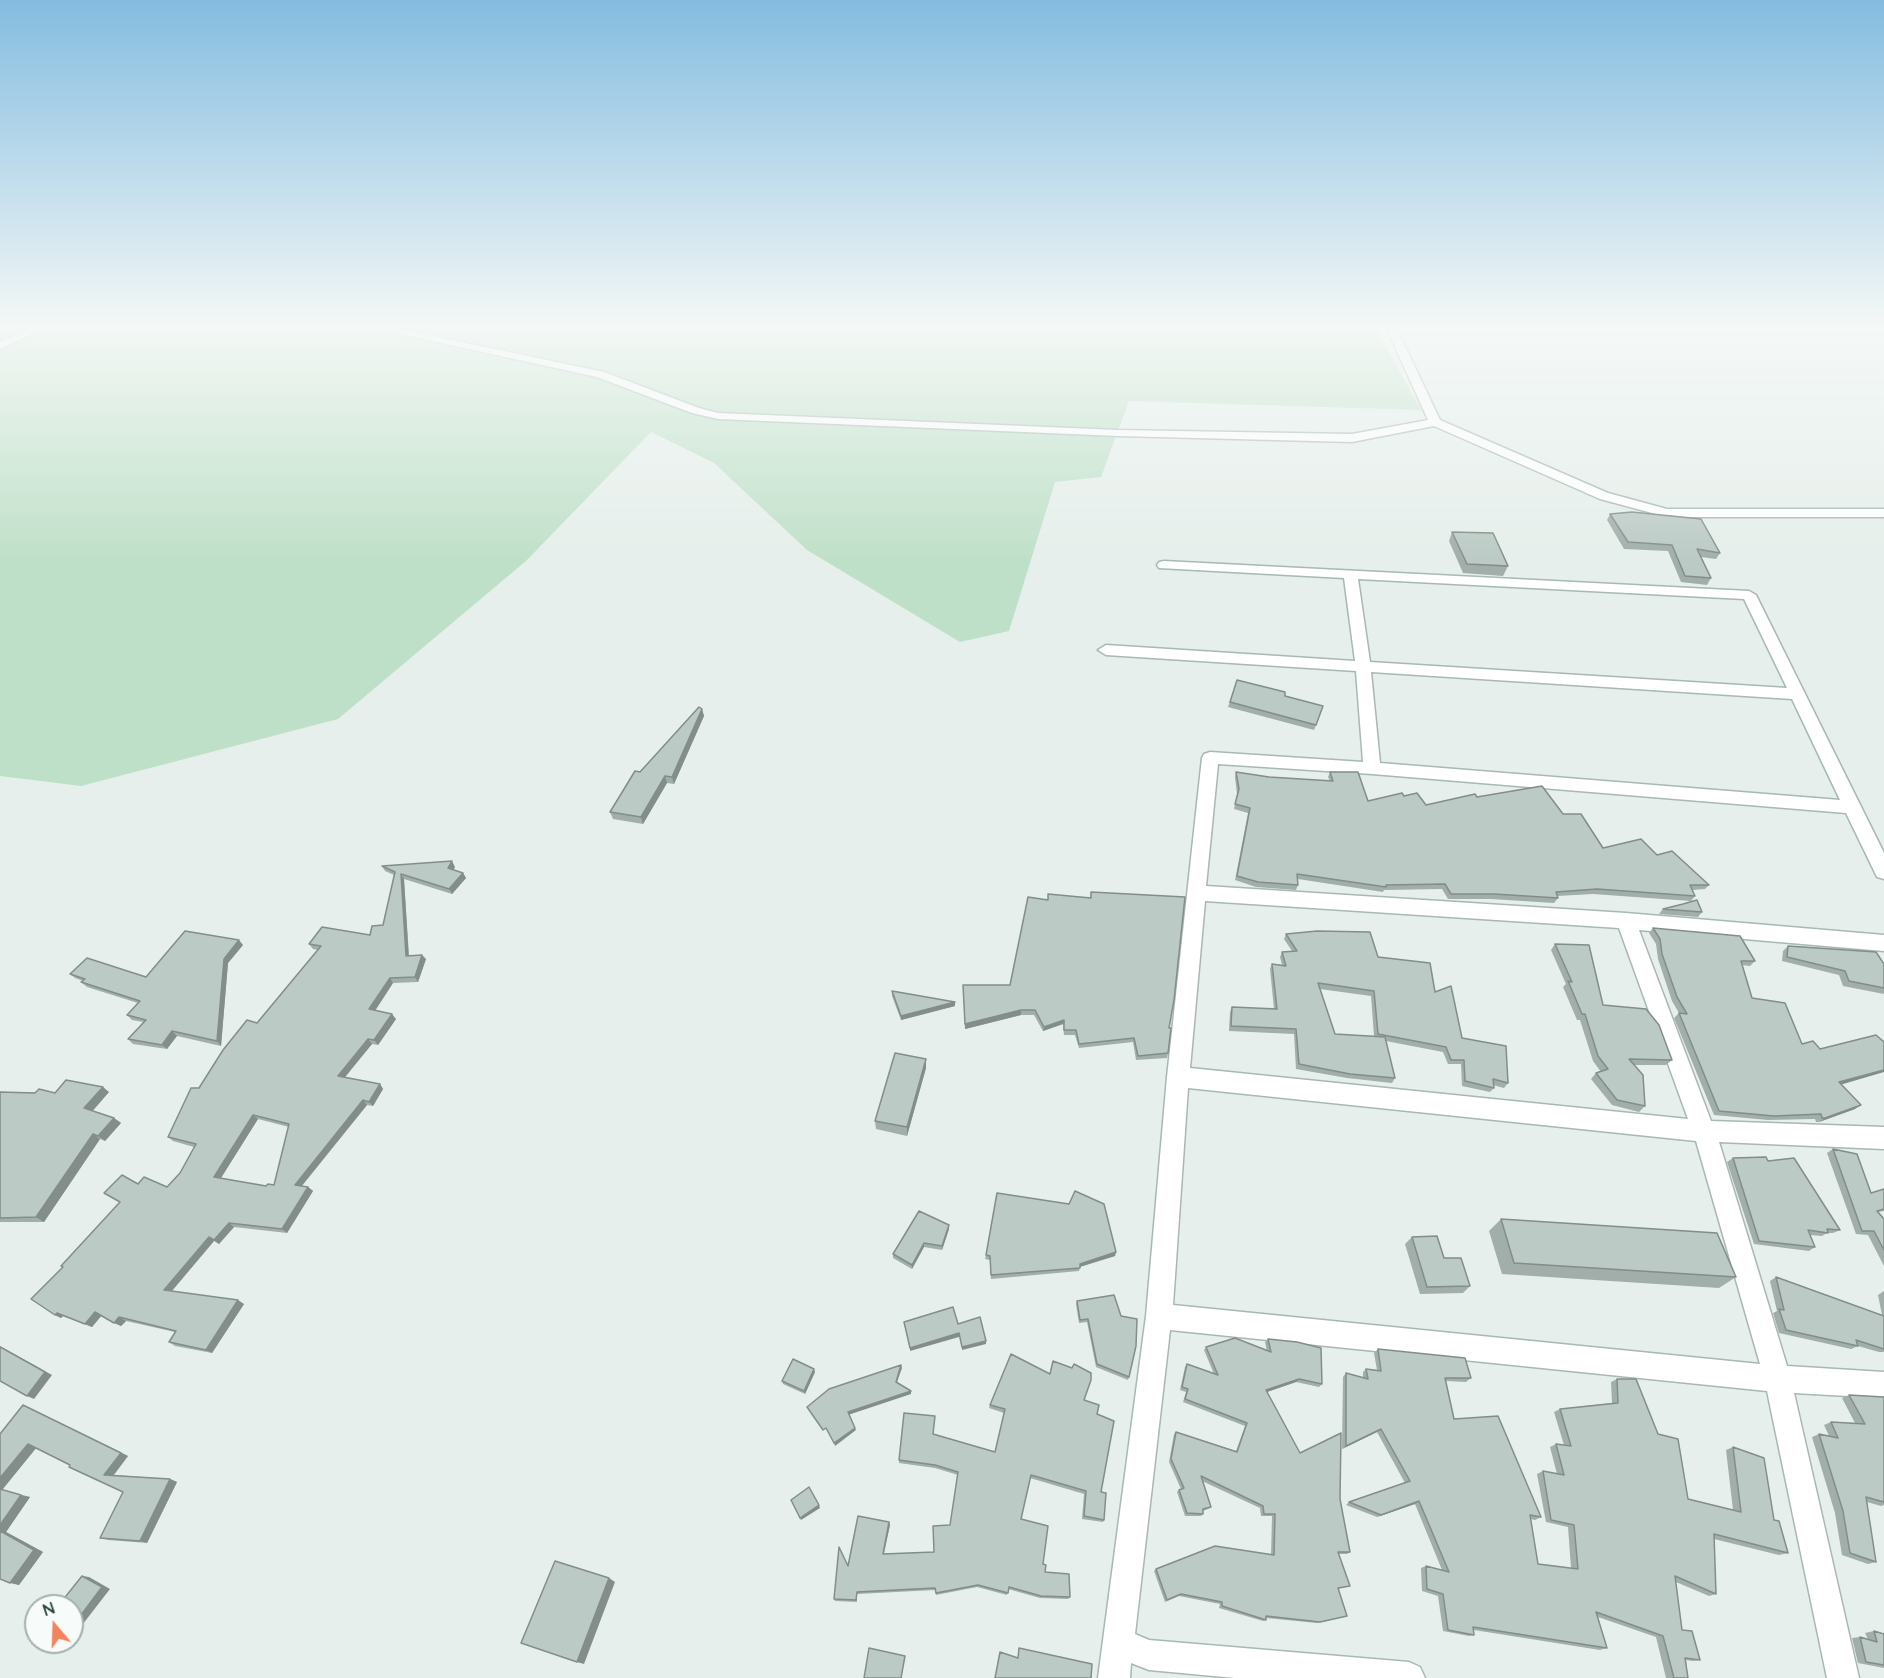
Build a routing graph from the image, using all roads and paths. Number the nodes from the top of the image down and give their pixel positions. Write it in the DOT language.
graph roads {
  1 [pos="681,405"];
  2 [pos="1427,405"];
  3 [pos="1435,422"];
  4 [pos="1884,513"];
  5 [pos="1164,565"];
  6 [pos="1350,575"];
  7 [pos="1106,650"];
  8 [pos="1363,665"];
  9 [pos="1797,694"];
  10 [pos="1372,768"];
  11 [pos="1853,807"];
  12 [pos="1884,872"];
  13 [pos="1196,893"];
  14 [pos="1626,921"];
  15 [pos="1884,943"];
  16 [pos="1178,1077"];
  17 [pos="1704,1131"];
  18 [pos="1884,1138"];
  19 [pos="1159,1316"];
  20 [pos="1778,1379"];
  21 [pos="1884,1385"];
  22 [pos="1119,1642"];
  23 [pos="1114,1678"];
  24 [pos="1409,1678"];
  25 [pos="1844,1678"];
  1 -- 3 [label="street"];
  2 -- 3 [label="street"];
  3 -- 4 [label="street"];
  5 -- 6 [label="street"];
  6 -- 8 [label="street"];
  6 -- 9 [label="street"];
  7 -- 8 [label="street"];
  8 -- 9 [label="street"];
  8 -- 10 [label="street"];
  9 -- 11 [label="street"];
  10 -- 11 [label="street"];
  10 -- 13 [label="street"];
  11 -- 12 [label="street"];
  13 -- 14 [label="street"];
  13 -- 16 [label="street"];
  14 -- 15 [label="street"];
  14 -- 17 [label="street"];
  16 -- 17 [label="street"];
  16 -- 19 [label="street"];
  17 -- 18 [label="street"];
  17 -- 20 [label="street"];
  19 -- 20 [label="street"];
  19 -- 22 [label="street"];
  20 -- 21 [label="street"];
  20 -- 25 [label="street"];
  22 -- 23 [label="street"];
  22 -- 24 [label="street"];
}
